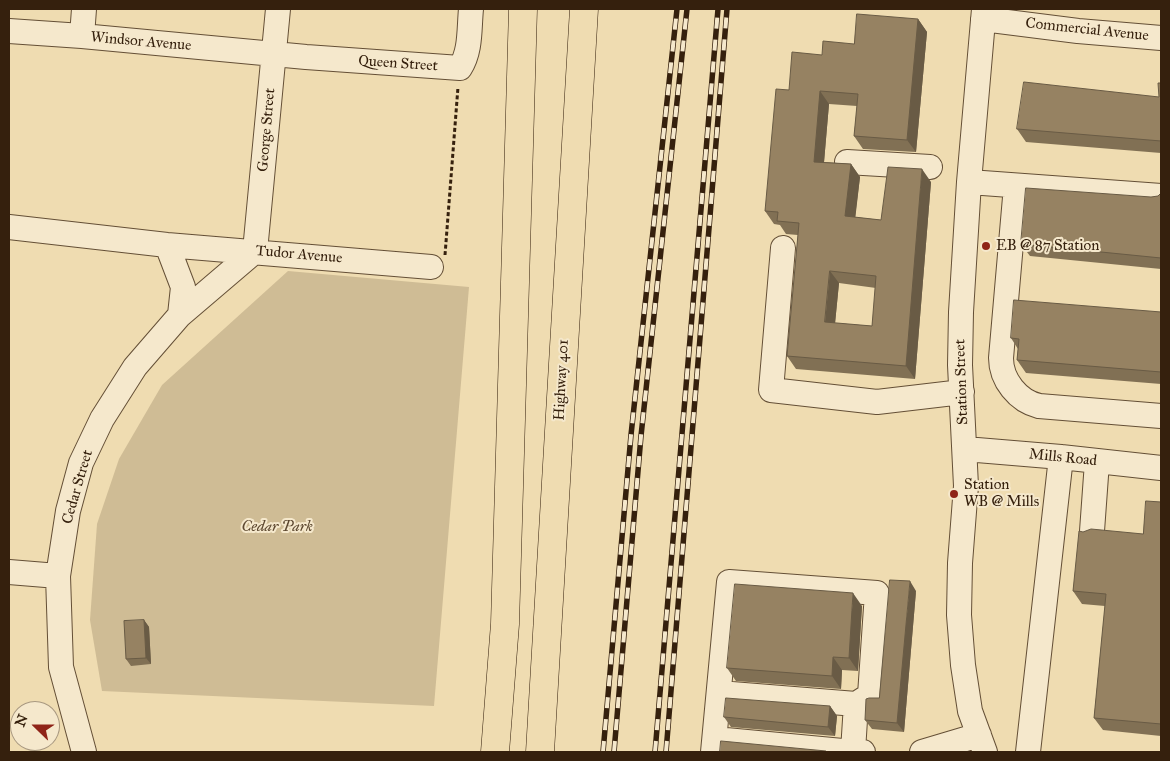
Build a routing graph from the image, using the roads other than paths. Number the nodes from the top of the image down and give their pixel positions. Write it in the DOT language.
graph roads {
  1 [pos="84,9"];
  2 [pos="278,9"];
  3 [pos="471,9"];
  4 [pos="523,9"];
  5 [pos="584,9"];
  6 [pos="983,14"];
  7 [pos="9,31"];
  8 [pos="82,36"];
  9 [pos="1161,38"];
  10 [pos="274,54"];
  11 [pos="847,162"];
  12 [pos="930,167"];
  13 [pos="969,182"];
  14 [pos="1016,186"];
  15 [pos="1161,196"];
  16 [pos="9,227"];
  17 [pos="167,245"];
  18 [pos="783,248"];
  19 [pos="255,251"];
  20 [pos="431,267"];
  21 [pos="180,315"];
  22 [pos="962,392"];
  23 [pos="1161,416"];
  24 [pos="965,449"];
  25 [pos="1060,457"];
  26 [pos="1097,462"];
  27 [pos="1161,468"];
  28 [pos="1092,531"];
  29 [pos="9,572"];
  30 [pos="58,576"];
  31 [pos="719,693"];
  32 [pos="856,704"];
  33 [pos="982,744"];
  34 [pos="714,746"];
  35 [pos="84,752"];
  36 [pos="495,752"];
  37 [pos="540,752"];
  38 [pos="857,752"];
  39 [pos="922,752"];
  40 [pos="1028,752"];
  1 -- 8 [label="street"];
  2 -- 10 [label="street, George Street"];
  3 -- 10 [label="street, Queen Street"];
  4 -- 36 [label="highway"];
  5 -- 37 [label="highway, Highway 401"];
  6 -- 9 [label="street, Commercial Avenue"];
  6 -- 13 [label="street, Station Street"];
  7 -- 8 [label="street, Windsor Avenue"];
  8 -- 10 [label="street, Windsor Avenue"];
  10 -- 19 [label="street, George Street"];
  11 -- 12 [label="street"];
  13 -- 14 [label="street"];
  13 -- 22 [label="street, Station Street"];
  14 -- 15 [label="street"];
  14 -- 23 [label="street"];
  16 -- 17 [label="street, Tudor Avenue"];
  17 -- 19 [label="street, Tudor Avenue"];
  17 -- 21 [label="street"];
  18 -- 22 [label="street"];
  19 -- 20 [label="street, Tudor Avenue"];
  19 -- 21 [label="street, Cedar Street"];
  21 -- 30 [label="street, Cedar Street"];
  22 -- 24 [label="street, Station Street"];
  24 -- 25 [label="street, Mills Road"];
  24 -- 33 [label="street, Station Street"];
  25 -- 26 [label="street, Mills Road"];
  25 -- 40 [label="street"];
  26 -- 27 [label="street, Mills Road"];
  26 -- 28 [label="street"];
  29 -- 30 [label="street"];
  30 -- 35 [label="street, Cedar Street"];
  31 -- 32 [label="street"];
  31 -- 32 [label="street"];
  31 -- 34 [label="street"];
  32 -- 38 [label="street"];
  33 -- 39 [label="street"];
  34 -- 38 [label="street"];
}
